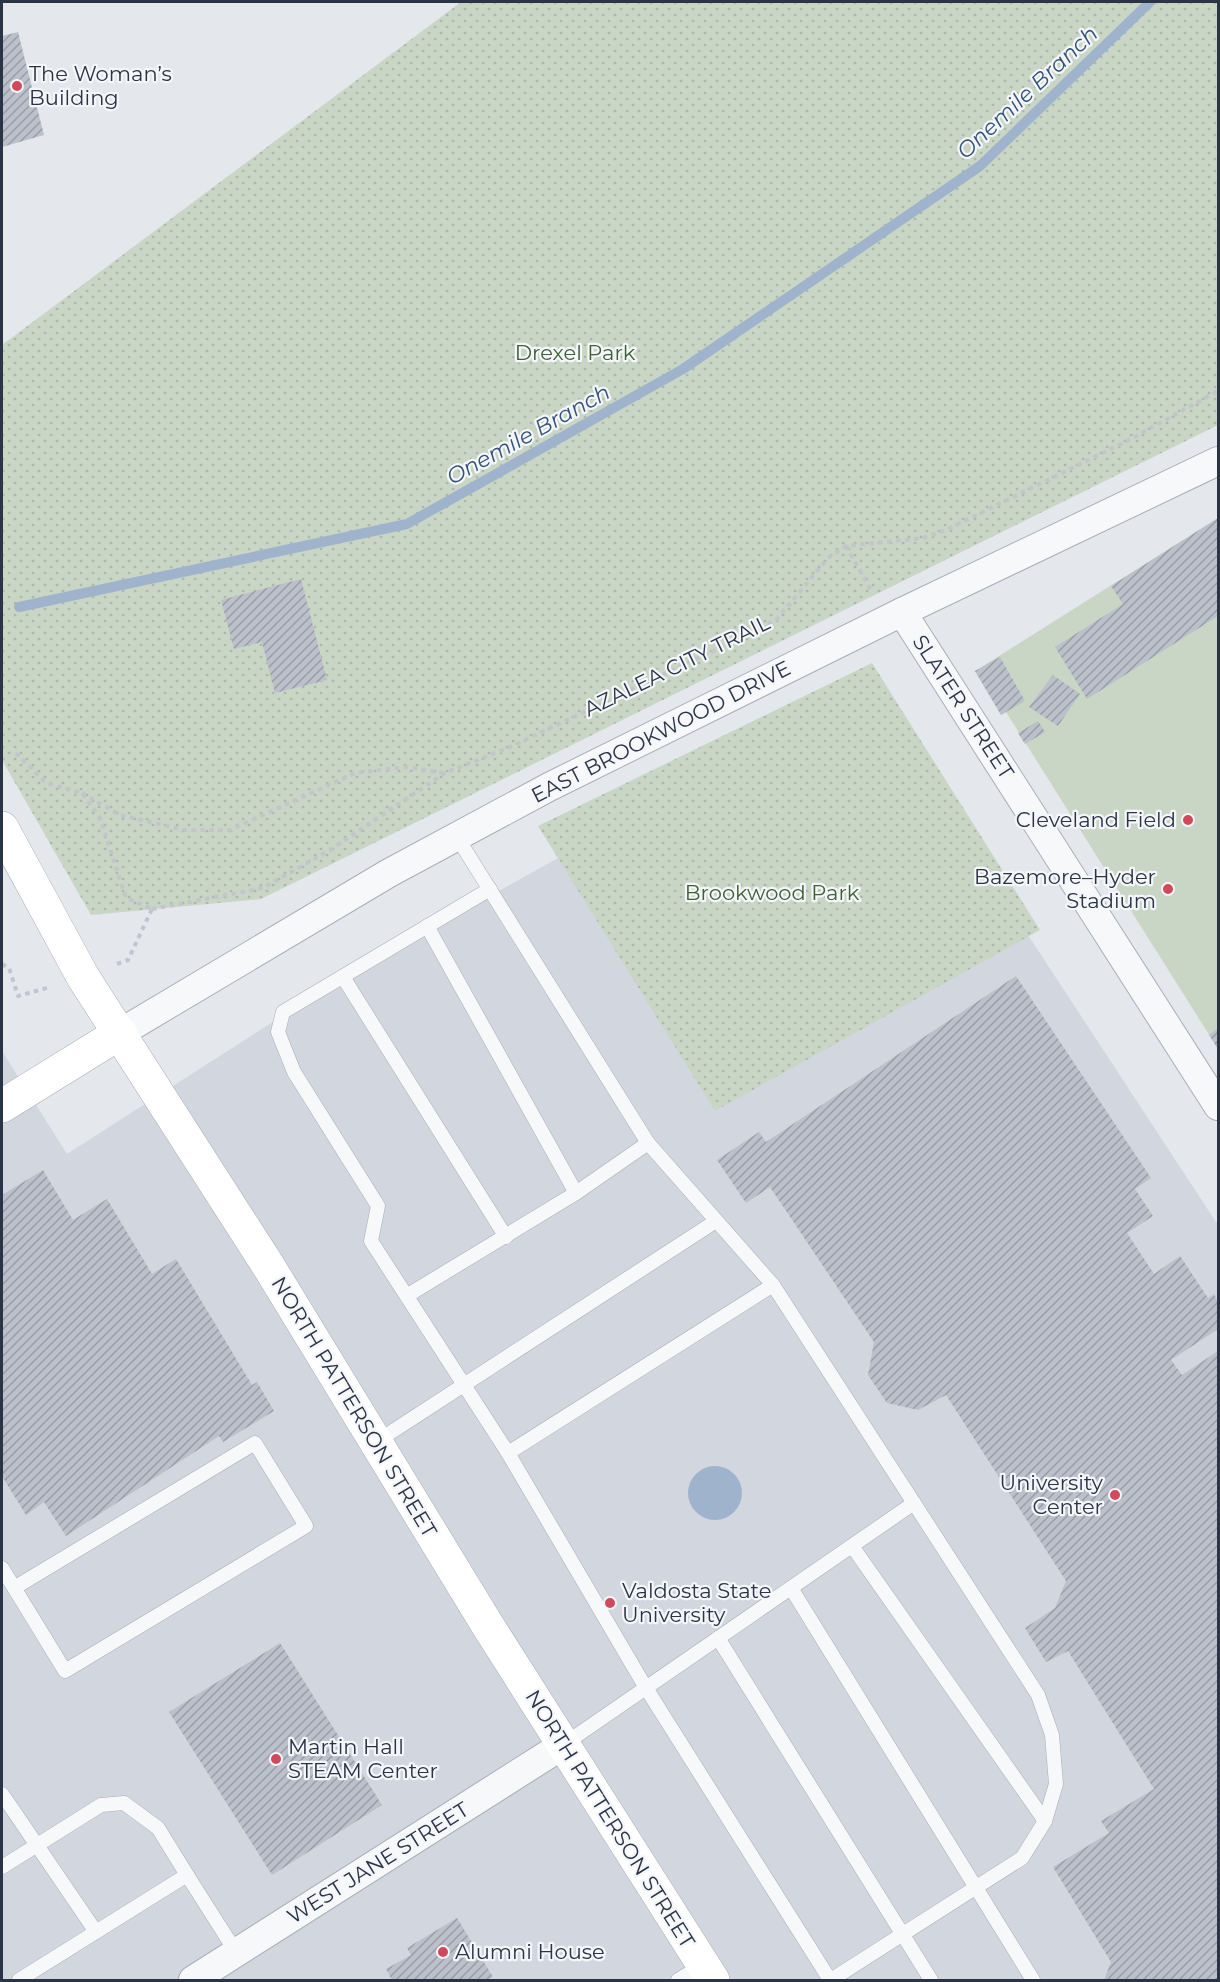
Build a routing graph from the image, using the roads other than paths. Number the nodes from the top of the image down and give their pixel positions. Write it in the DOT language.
graph roads {
  1 [pos="1218,460"];
  2 [pos="895,616"];
  3 [pos="2,828"];
  4 [pos="457,837"];
  5 [pos="490,889"];
  6 [pos="427,926"];
  7 [pos="343,977"];
  8 [pos="120,1033"];
  9 [pos="2,1106"];
  10 [pos="1218,1106"];
  11 [pos="648,1143"];
  12 [pos="576,1193"];
  13 [pos="716,1221"];
  14 [pos="506,1237"];
  15 [pos="773,1285"];
  16 [pos="408,1295"];
  17 [pos="464,1384"];
  18 [pos="376,1442"];
  19 [pos="508,1453"];
  20 [pos="914,1503"];
  21 [pos="852,1546"];
  22 [pos="2,1568"];
  23 [pos="14,1588"];
  24 [pos="791,1588"];
  25 [pos="718,1638"];
  26 [pos="646,1689"];
  27 [pos="563,1745"];
  28 [pos="2,1794"];
  29 [pos="1045,1821"];
  30 [pos="36,1845"];
  31 [pos="2,1867"];
  32 [pos="187,1875"];
  33 [pos="975,1888"];
  34 [pos="96,1932"];
  35 [pos="902,1935"];
  36 [pos="236,1952"];
  37 [pos="698,1975"];
  38 [pos="19,1980"];
  39 [pos="193,1980"];
  40 [pos="831,1980"];
  41 [pos="931,1980"];
  42 [pos="1033,1980"];
  1 -- 2 [label="street, EAST BROOKWOOD DRIVE"];
  2 -- 4 [label="street, EAST BROOKWOOD DRIVE"];
  2 -- 10 [label="street, SLATER STREET"];
  3 -- 8 [label="main road, NORTH PATTERSON STREET"];
  4 -- 5 [label="lane"];
  4 -- 8 [label="street, EAST BROOKWOOD DRIVE"];
  5 -- 6 [label="lane"];
  5 -- 11 [label="lane"];
  6 -- 7 [label="lane"];
  6 -- 12 [label="lane"];
  7 -- 14 [label="lane"];
  7 -- 16 [label="lane"];
  8 -- 9 [label="main road"];
  8 -- 18 [label="main road, NORTH PATTERSON STREET"];
  11 -- 12 [label="lane"];
  11 -- 13 [label="lane"];
  12 -- 14 [label="lane"];
  13 -- 15 [label="lane"];
  13 -- 17 [label="lane"];
  14 -- 16 [label="lane"];
  15 -- 19 [label="lane"];
  15 -- 20 [label="lane"];
  16 -- 17 [label="lane"];
  17 -- 18 [label="lane"];
  17 -- 19 [label="lane"];
  18 -- 27 [label="main road, NORTH PATTERSON STREET"];
  19 -- 26 [label="lane"];
  20 -- 21 [label="lane"];
  20 -- 29 [label="lane"];
  21 -- 24 [label="lane"];
  21 -- 29 [label="lane"];
  22 -- 23 [label="lane"];
  23 -- 23 [label="lane"];
  24 -- 25 [label="lane"];
  24 -- 33 [label="lane"];
  25 -- 26 [label="lane"];
  25 -- 35 [label="lane"];
  26 -- 27 [label="lane"];
  26 -- 40 [label="lane"];
  27 -- 36 [label="street, WEST JANE STREET"];
  27 -- 37 [label="main road, NORTH PATTERSON STREET"];
  28 -- 30 [label="lane"];
  29 -- 33 [label="lane"];
  30 -- 31 [label="lane"];
  30 -- 32 [label="lane"];
  30 -- 34 [label="lane"];
  32 -- 34 [label="lane"];
  32 -- 36 [label="lane"];
  33 -- 35 [label="lane"];
  33 -- 42 [label="lane"];
  34 -- 38 [label="lane"];
  35 -- 40 [label="lane"];
  35 -- 41 [label="lane"];
  36 -- 39 [label="street, WEST JANE STREET"];
}
